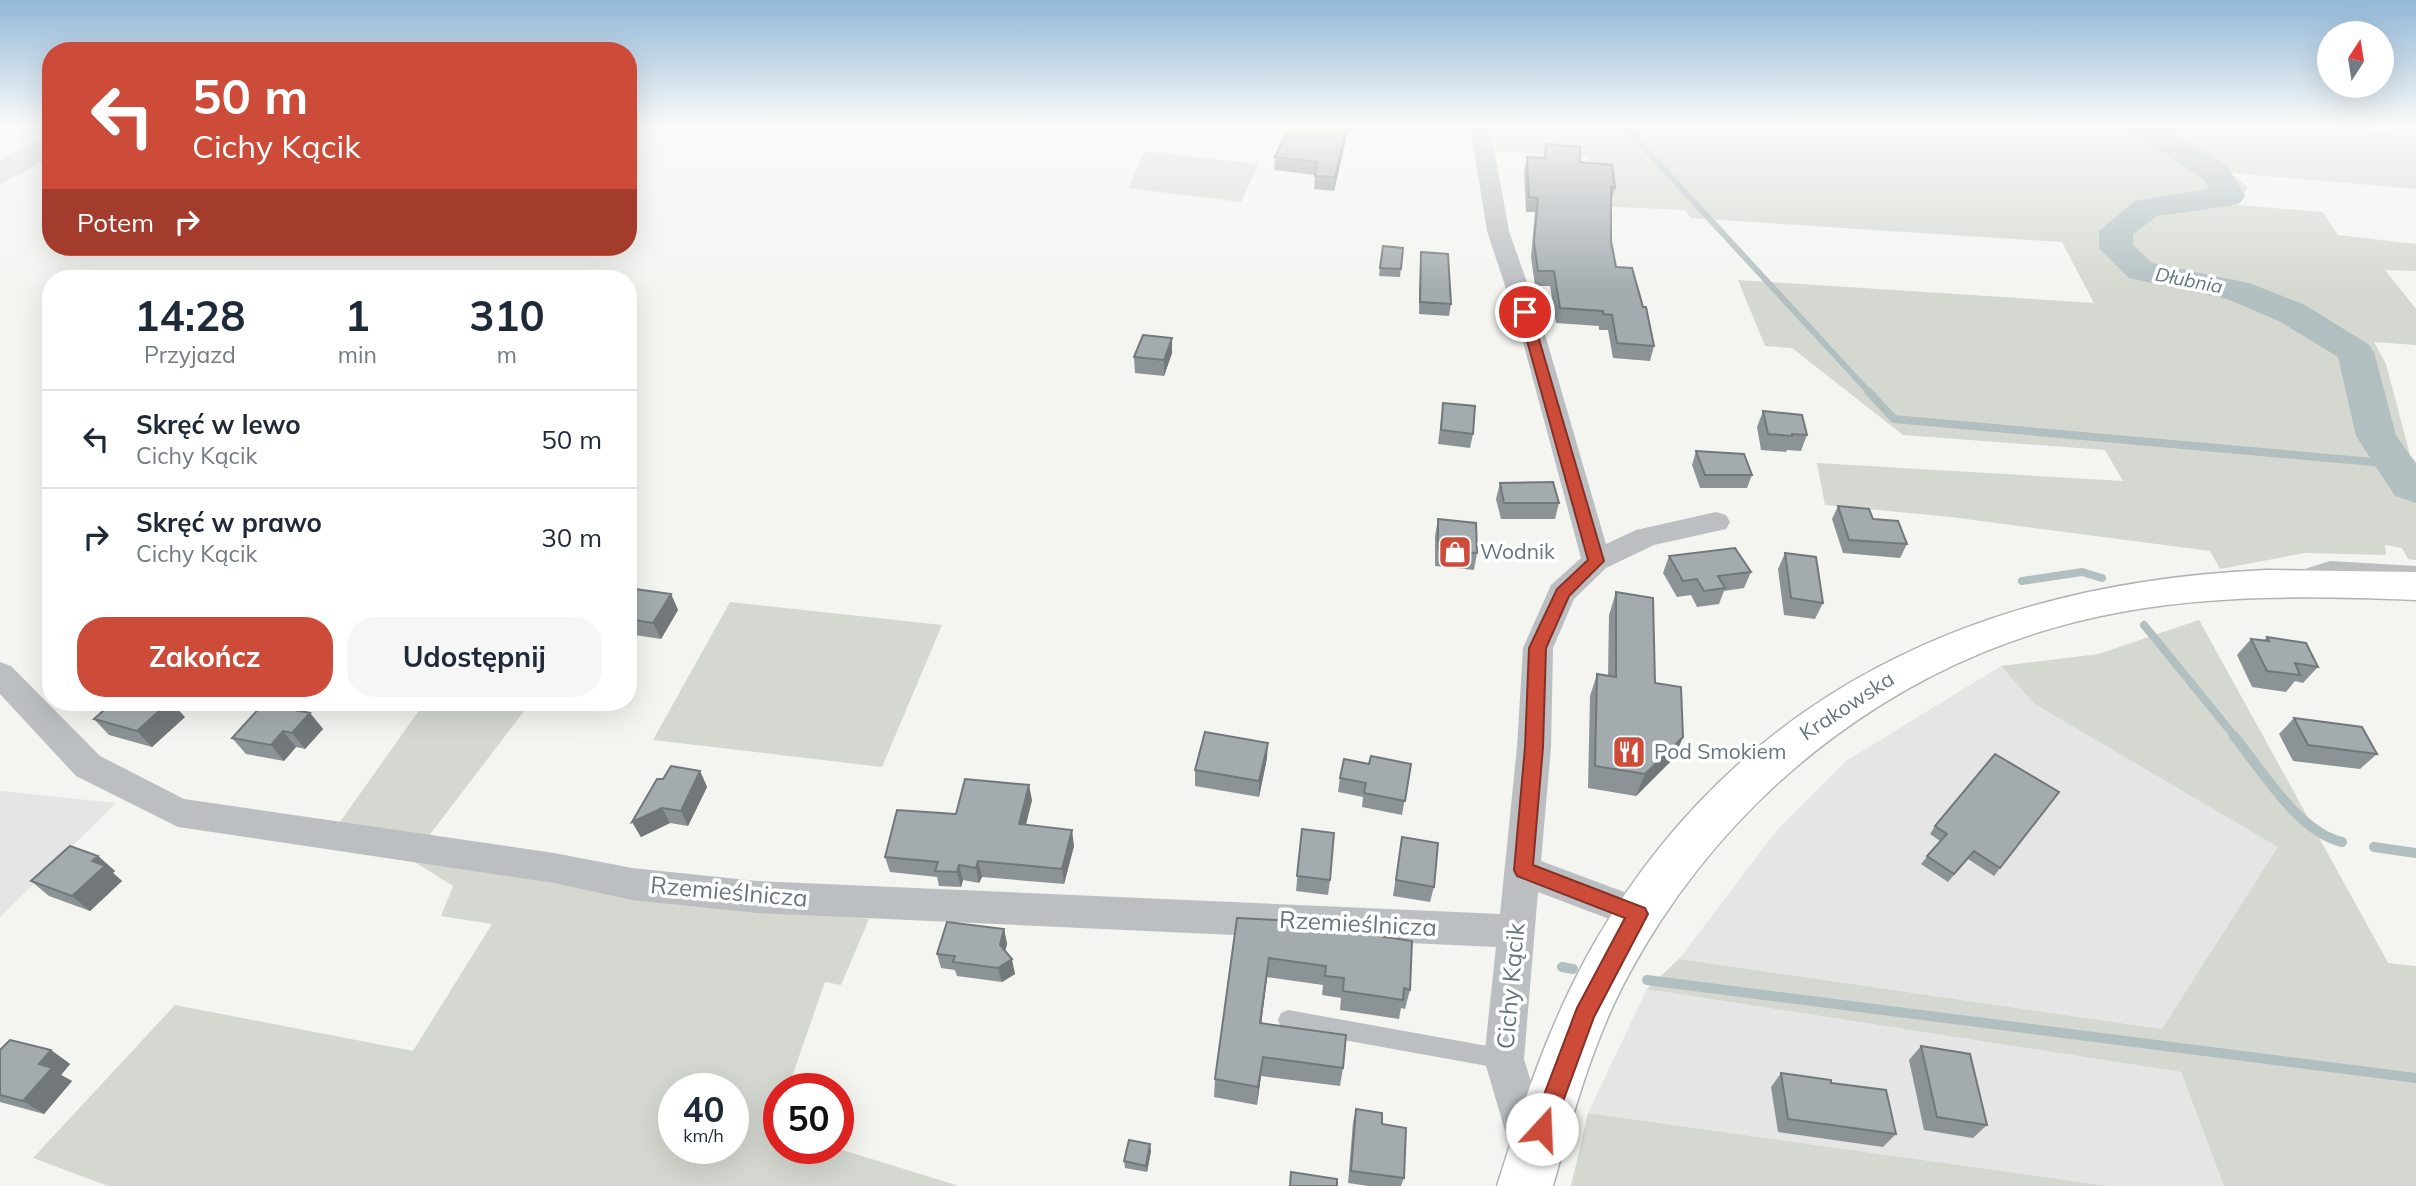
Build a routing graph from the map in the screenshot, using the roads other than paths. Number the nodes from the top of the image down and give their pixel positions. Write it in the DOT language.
graph roads {
  1 [pos="1489,181"];
  2 [pos="1716,522"];
  3 [pos="1596,561"];
  4 [pos="2416,571"];
  5 [pos="2279,584"];
  6 [pos="2416,586"];
  7 [pos="0,674"];
  8 [pos="1523,870"];
  9 [pos="1638,914"];
  10 [pos="1514,930"];
  11 [pos="1288,1020"];
  12 [pos="1504,1059"];
  13 [pos="1542,1129"];
  14 [pos="1525,1186"];
  1 -- 3 [label="street"];
  2 -- 3 [label="street, Cichy Kącik"];
  3 -- 8 [label="street, Cichy Kącik"];
  4 -- 5 [label="lane"];
  5 -- 6 [label="main road, Krakowska"];
  5 -- 9 [label="main road, Krakowska"];
  7 -- 10 [label="street, Rzemieślnicza"];
  8 -- 9 [label="street"];
  8 -- 10 [label="street, Cichy Kącik"];
  9 -- 13 [label="main road, Krakowska"];
  10 -- 12 [label="street, Cichy Kącik"];
  11 -- 12 [label="lane"];
  12 -- 13 [label="street, Cichy Kącik"];
  13 -- 14 [label="main road, Krakowska"];
}
